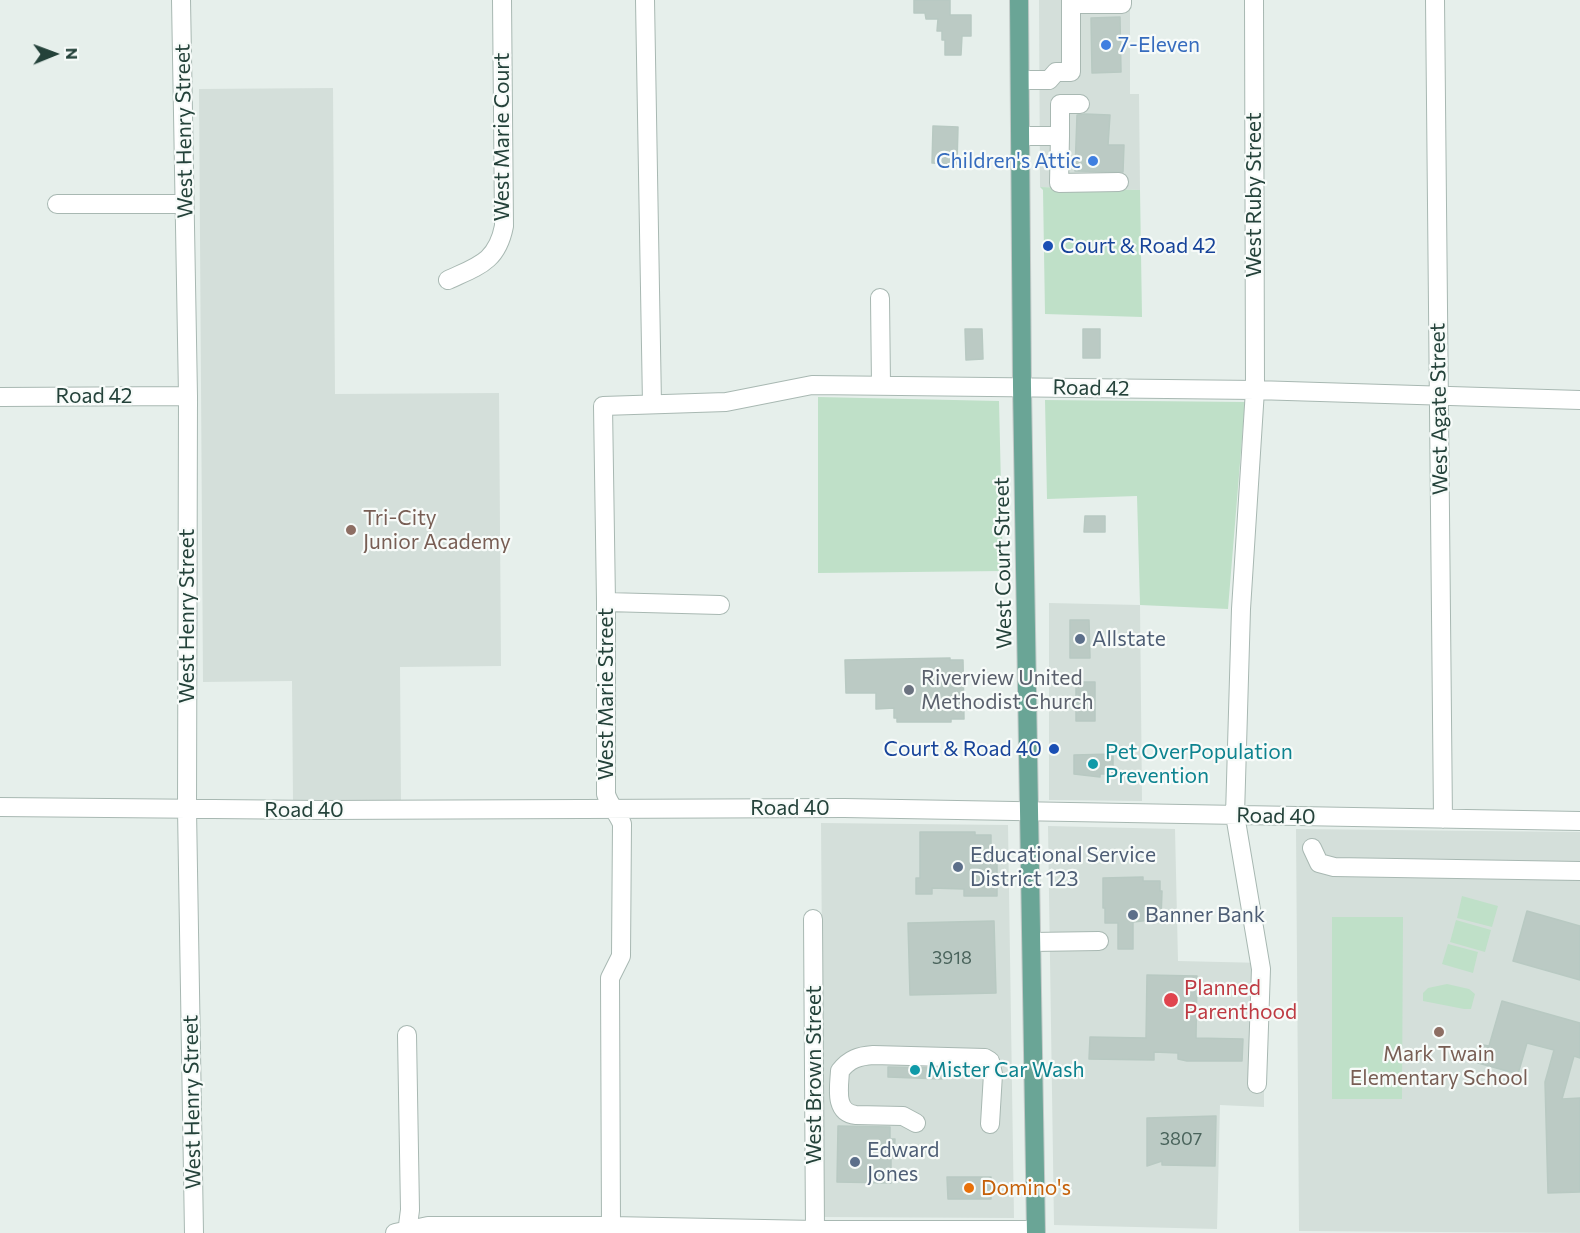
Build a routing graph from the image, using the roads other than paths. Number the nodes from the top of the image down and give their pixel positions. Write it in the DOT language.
graph roads {
  1 [pos="182,0"];
  2 [pos="502,0"];
  3 [pos="645,0"];
  4 [pos="1019,0"];
  5 [pos="1122,0"];
  6 [pos="1254,0"];
  7 [pos="1435,0"];
  8 [pos="1071,2"];
  9 [pos="1020,80"];
  10 [pos="1080,104"];
  11 [pos="1021,136"];
  12 [pos="1060,136"];
  13 [pos="1119,182"];
  14 [pos="57,204"];
  15 [pos="185,204"];
  16 [pos="448,280"];
  17 [pos="880,298"];
  18 [pos="881,385"];
  19 [pos="1022,387"];
  20 [pos="1255,390"];
  21 [pos="1439,394"];
  22 [pos="188,396"];
  23 [pos="0,397"];
  24 [pos="1580,400"];
  25 [pos="652,405"];
  26 [pos="603,406"];
  27 [pos="606,602"];
  28 [pos="720,605"];
  29 [pos="0,807"];
  30 [pos="613,808"];
  31 [pos="187,809"];
  32 [pos="1030,812"];
  33 [pos="1235,815"];
  34 [pos="1443,819"];
  35 [pos="1580,821"];
  36 [pos="1312,848"];
  37 [pos="1580,871"];
  38 [pos="813,919"];
  39 [pos="1099,941"];
  40 [pos="1032,942"];
  41 [pos="407,1035"];
  42 [pos="1257,1084"];
  43 [pos="916,1123"];
  44 [pos="990,1124"];
  45 [pos="611,1226"];
  46 [pos="816,1230"];
  47 [pos="1036,1231"];
  48 [pos="403,1232"];
  49 [pos="194,1233"];
  1 -- 15 [label="street, West Henry Street"];
  2 -- 16 [label="street, West Marie Court"];
  3 -- 25 [label="street"];
  4 -- 9 [label="main road, West Court Street"];
  5 -- 8 [label="street"];
  6 -- 20 [label="street, West Ruby Street"];
  7 -- 21 [label="street, West Agate Street"];
  8 -- 9 [label="street"];
  9 -- 11 [label="main road, West Court Street"];
  10 -- 12 [label="street"];
  11 -- 12 [label="street"];
  11 -- 19 [label="main road, West Court Street"];
  12 -- 13 [label="street"];
  14 -- 15 [label="street"];
  15 -- 22 [label="street, West Henry Street"];
  17 -- 18 [label="street"];
  18 -- 19 [label="street, Road 42"];
  18 -- 25 [label="street, Road 42"];
  19 -- 20 [label="street, Road 42"];
  19 -- 32 [label="main road, West Court Street"];
  20 -- 21 [label="street, Road 42"];
  20 -- 33 [label="street, West Ruby Street"];
  21 -- 24 [label="street, Road 42"];
  21 -- 34 [label="street, West Agate Street"];
  22 -- 23 [label="street, Road 42"];
  22 -- 31 [label="street, West Henry Street"];
  25 -- 26 [label="street, Road 42"];
  26 -- 27 [label="street, West Marie Street"];
  27 -- 28 [label="street"];
  27 -- 30 [label="street, West Marie Street"];
  29 -- 31 [label="street, Road 40"];
  30 -- 31 [label="street, Road 40"];
  30 -- 32 [label="street, Road 40"];
  30 -- 45 [label="street, West Marie Street"];
  31 -- 49 [label="street, West Henry Street"];
  32 -- 33 [label="street, Road 40"];
  32 -- 40 [label="main road, West Court Street"];
  33 -- 34 [label="street, Road 40"];
  33 -- 42 [label="street"];
  34 -- 35 [label="street, Road 40"];
  36 -- 37 [label="street"];
  38 -- 46 [label="street, West Brown Street"];
  39 -- 40 [label="street"];
  40 -- 47 [label="main road, West Court Street"];
  41 -- 48 [label="street"];
  43 -- 44 [label="street"];
  45 -- 46 [label="street"];
  45 -- 48 [label="street"];
  46 -- 47 [label="street"];
}
